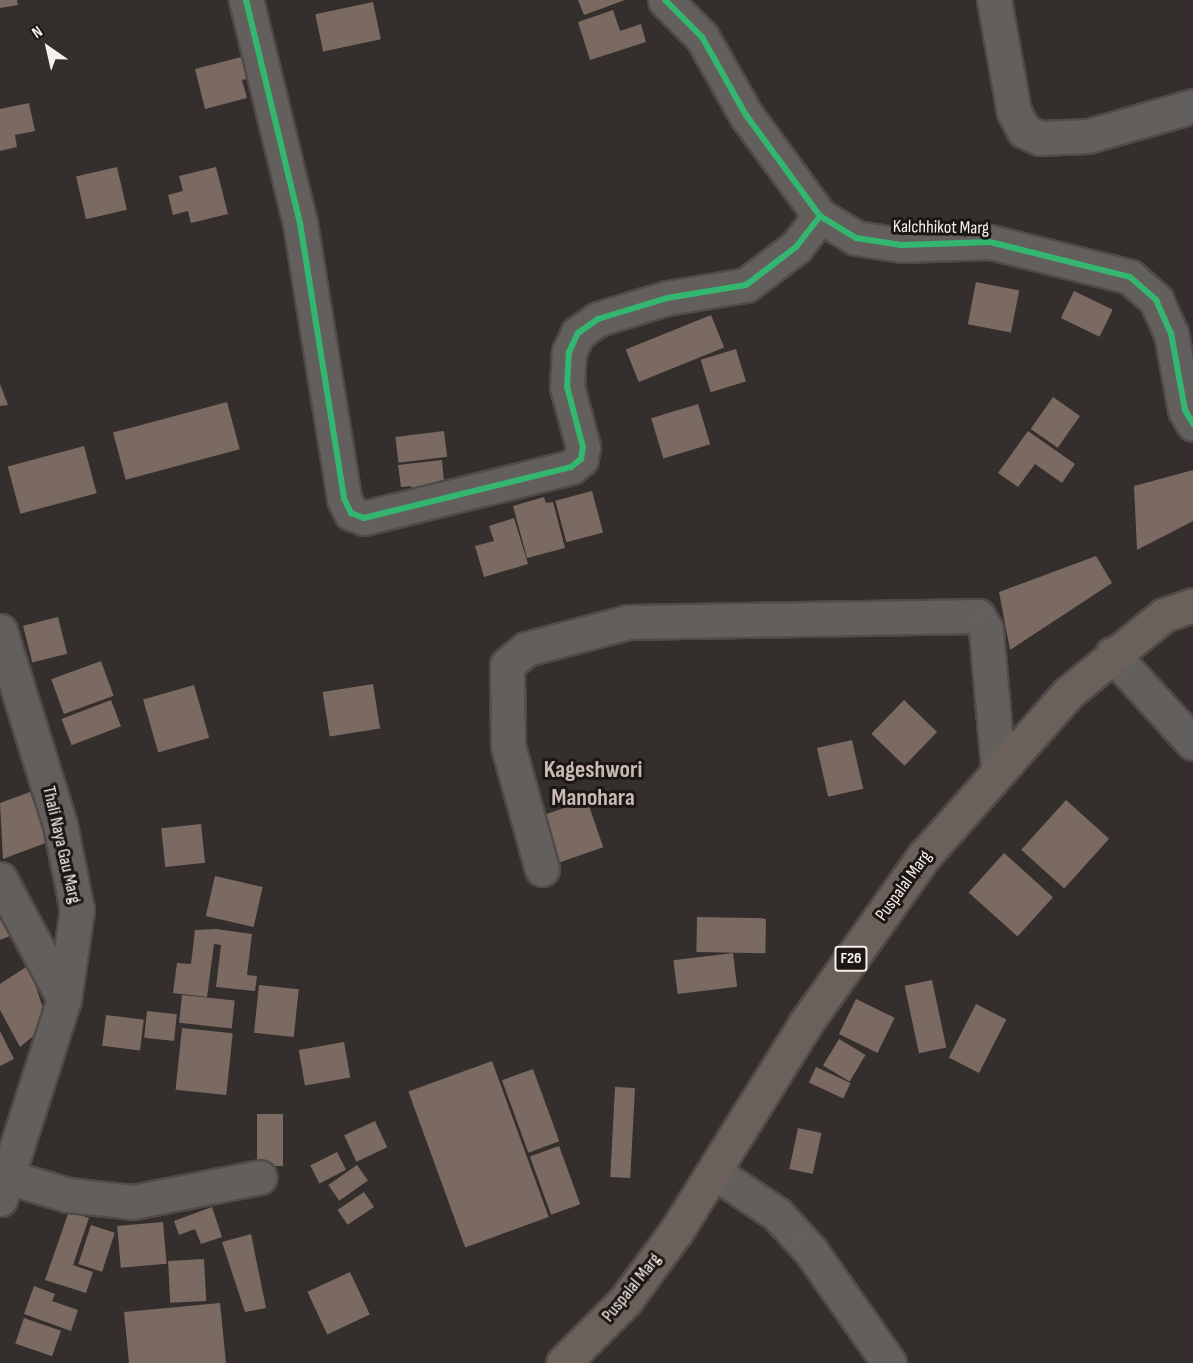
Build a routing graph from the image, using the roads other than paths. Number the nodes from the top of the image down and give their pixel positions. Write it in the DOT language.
graph roads {
  1 [pos="246,0"];
  2 [pos="665,0"];
  3 [pos="994,0"];
  4 [pos="1193,106"];
  5 [pos="820,216"];
  6 [pos="1193,424"];
  7 [pos="1193,605"];
  8 [pos="0,631"];
  9 [pos="1112,654"];
  10 [pos="1193,743"];
  11 [pos="998,767"];
  12 [pos="542,869"];
  13 [pos="0,879"];
  14 [pos="64,999"];
  15 [pos="714,1172"];
  16 [pos="260,1177"];
  17 [pos="4,1188"];
  18 [pos="563,1363"];
  19 [pos="889,1363"];
  1 -- 5 [label="street"];
  2 -- 5 [label="street, Kalchhikot Marg"];
  3 -- 4 [label="street"];
  5 -- 6 [label="street, Kalchhikot Marg"];
  7 -- 9 [label="main road, Puspalal Marg / F26"];
  8 -- 14 [label="street, Thali Naya Gau Marg"];
  9 -- 10 [label="street"];
  9 -- 11 [label="main road, Puspalal Marg / F26"];
  11 -- 12 [label="street"];
  11 -- 15 [label="main road, Puspalal Marg / F26"];
  13 -- 14 [label="street"];
  14 -- 17 [label="street, Thali Naya Gau Marg"];
  15 -- 18 [label="main road, Puspalal Marg / F26"];
  15 -- 19 [label="street"];
  16 -- 17 [label="street"];
}
